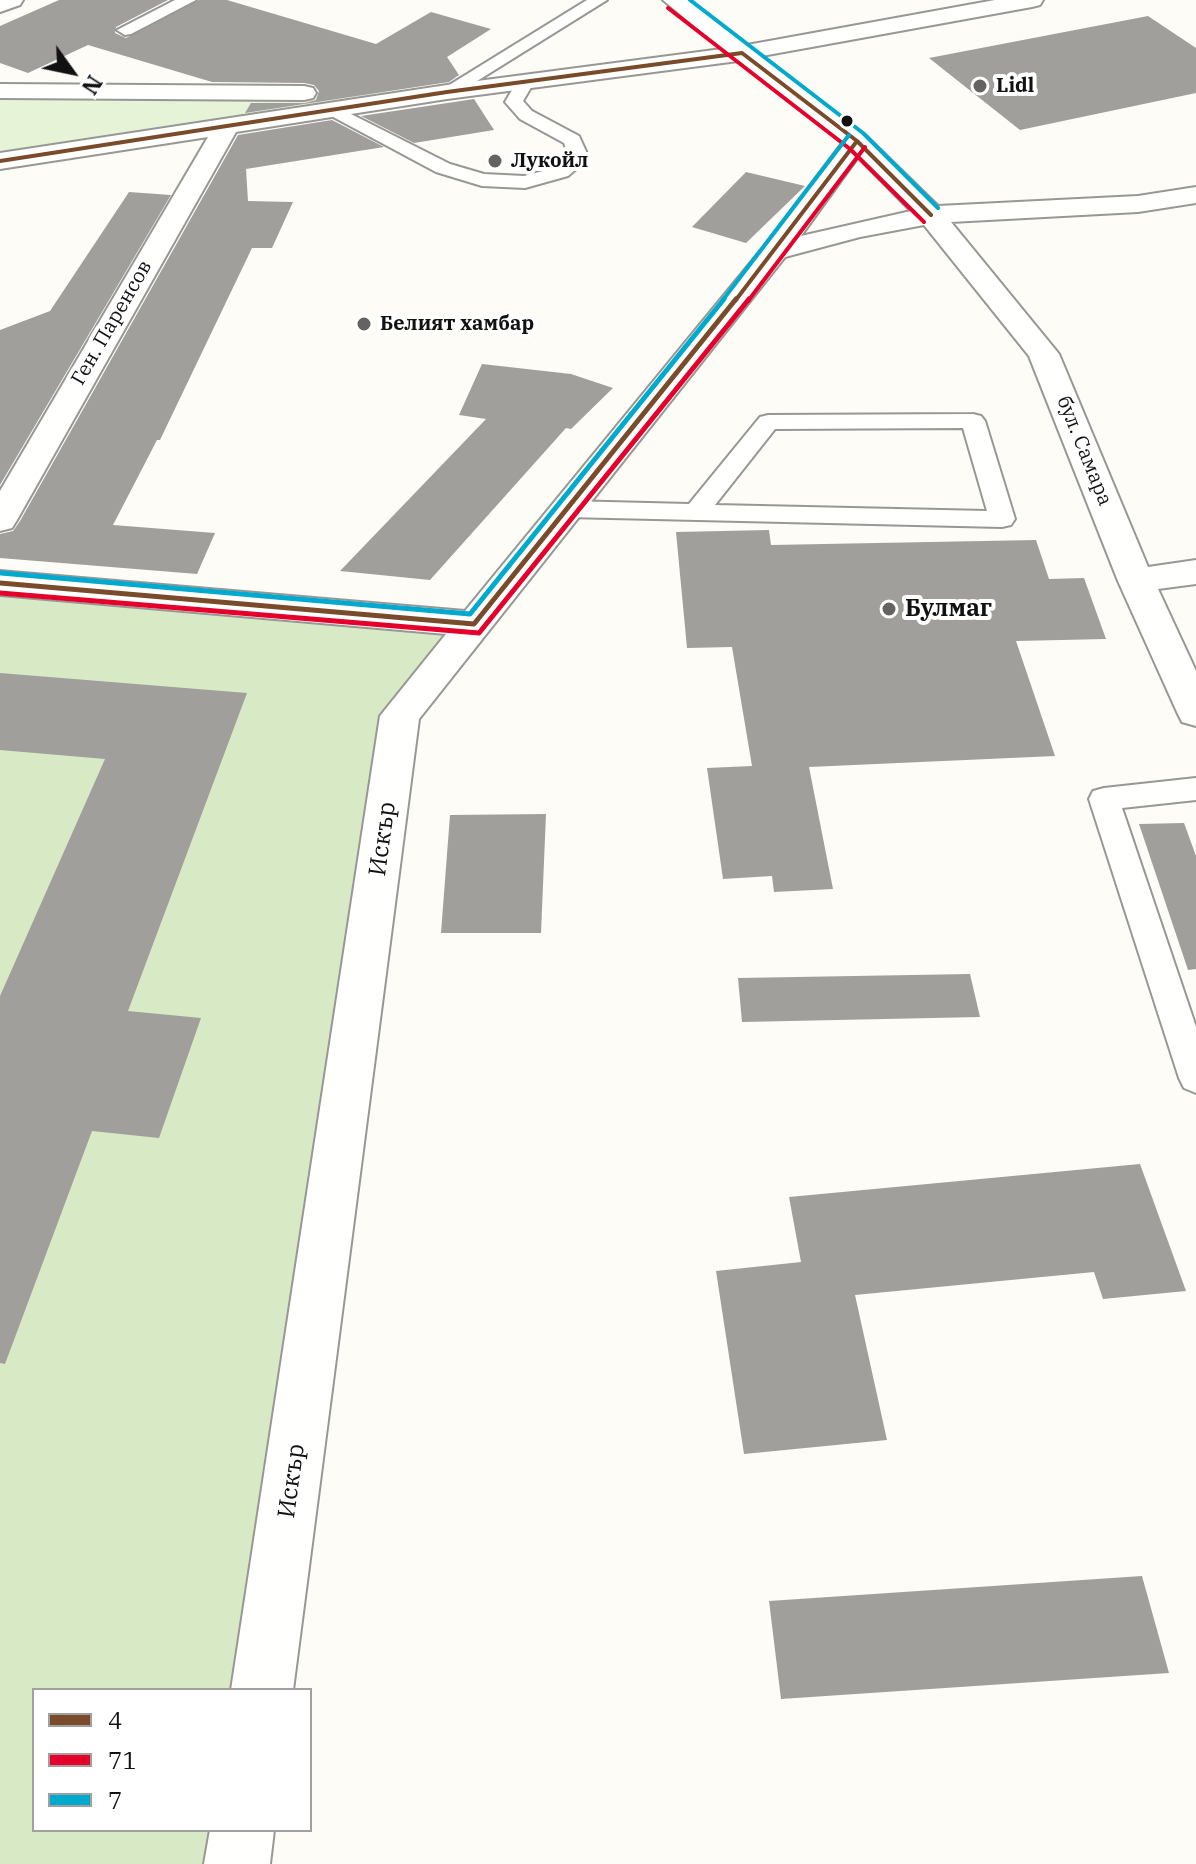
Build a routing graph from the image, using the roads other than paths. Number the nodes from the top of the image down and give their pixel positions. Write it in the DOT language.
graph roads {
  1 [pos="12,0"];
  2 [pos="188,0"];
  3 [pos="599,0"];
  4 [pos="674,0"];
  5 [pos="1032,0"];
  6 [pos="0,5"];
  7 [pos="125,30"];
  8 [pos="742,53"];
  9 [pos="524,84"];
  10 [pos="0,91"];
  11 [pos="447,92"];
  12 [pos="331,111"];
  13 [pos="226,127"];
  14 [pos="857,141"];
  15 [pos="0,161"];
  16 [pos="1196,195"];
  17 [pos="931,215"];
  18 [pos="775,251"];
  19 [pos="567,509"];
  20 [pos="696,512"];
  21 [pos="0,520"];
  22 [pos="1196,572"];
  23 [pos="1136,581"];
  24 [pos="0,583"];
  25 [pos="474,624"];
  26 [pos="1196,712"];
  27 [pos="1196,789"];
  28 [pos="1196,1078"];
  29 [pos="262,1688"];
  30 [pos="242,1832"];
  31 [pos="237,1864"];
  1 -- 6 [label="street"];
  2 -- 7 [label="lane"];
  3 -- 11 [label="lane"];
  4 -- 8 [label="street"];
  5 -- 8 [label="street"];
  8 -- 9 [label="street"];
  8 -- 14 [label="street, бул. Самара"];
  9 -- 11 [label="street"];
  9 -- 12 [label="lane"];
  10 -- 11 [label="street"];
  11 -- 12 [label="street"];
  12 -- 13 [label="street"];
  13 -- 15 [label="street"];
  13 -- 21 [label="street, Ген. Паренсов"];
  14 -- 17 [label="street, бул. Самара"];
  14 -- 18 [label="street, Искър"];
  16 -- 17 [label="street"];
  17 -- 18 [label="street"];
  17 -- 23 [label="street, бул. Самара"];
  18 -- 19 [label="street, Искър"];
  19 -- 20 [label="lane"];
  19 -- 25 [label="street, Искър"];
  20 -- 20 [label="lane"];
  22 -- 23 [label="street"];
  23 -- 26 [label="street, бул. Самара"];
  24 -- 25 [label="street"];
  25 -- 29 [label="street, Искър"];
  27 -- 28 [label="lane"];
  30 -- 31 [label="street"];
}
